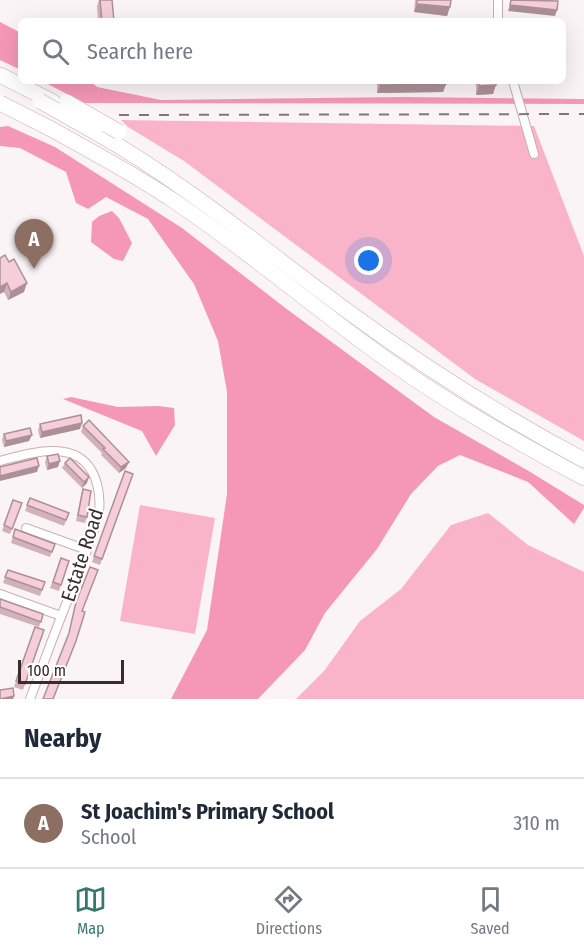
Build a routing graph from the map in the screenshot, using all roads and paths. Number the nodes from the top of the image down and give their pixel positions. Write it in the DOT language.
graph roads {
  1 [pos="498,0"];
  2 [pos="498,18"];
  3 [pos="0,68"];
  4 [pos="0,75"];
  5 [pos="18,77"];
  6 [pos="0,83"];
  7 [pos="28,84"];
  8 [pos="514,84"];
  9 [pos="53,102"];
  10 [pos="0,103"];
  11 [pos="534,154"];
  12 [pos="449,382"];
  13 [pos="584,460"];
  14 [pos="0,461"];
  15 [pos="584,478"];
  16 [pos="26,528"];
  17 [pos="87,550"];
  18 [pos="0,594"];
  19 [pos="61,616"];
  20 [pos="30,699"];
  1 -- 2 [label="street"];
  3 -- 5 [label="highway"];
  4 -- 9 [label="highway"];
  6 -- 9 [label="highway"];
  7 -- 9 [label="highway"];
  8 -- 11 [label="street"];
  9 -- 12 [label="highway, bridge"];
  9 -- 12 [label="highway, bridge"];
  10 -- 15 [label="highway, bridge"];
  12 -- 13 [label="highway"];
  14 -- 17 [label="street, Estate Road"];
  16 -- 17 [label="street"];
  17 -- 19 [label="street, Estate Road"];
  18 -- 19 [label="street"];
  19 -- 20 [label="street, Estate Road"];
}
